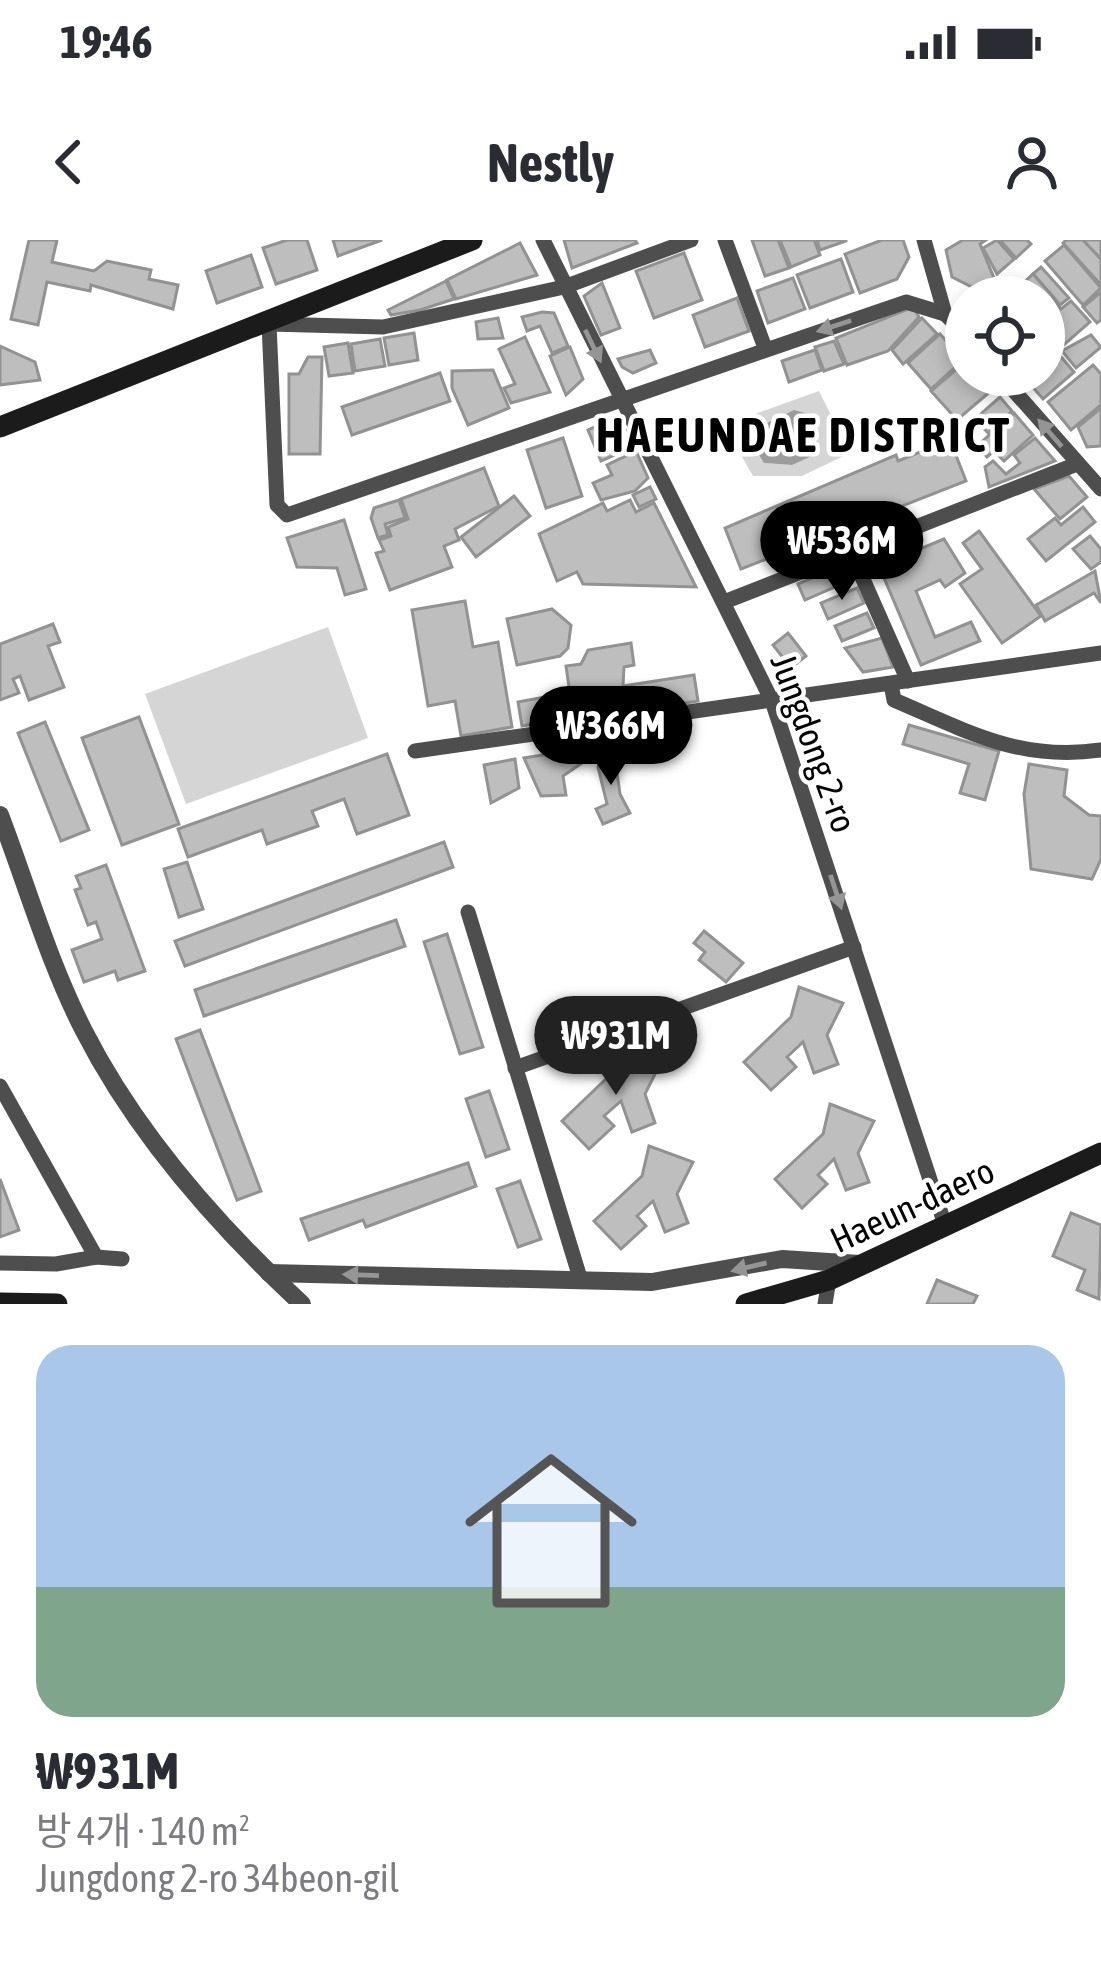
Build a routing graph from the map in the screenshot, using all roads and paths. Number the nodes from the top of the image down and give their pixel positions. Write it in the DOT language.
graph roads {
  1 [pos="472,240"];
  2 [pos="543,240"];
  3 [pos="692,240"];
  4 [pos="725,240"];
  5 [pos="924,240"];
  6 [pos="564,287"];
  7 [pos="945,314"];
  8 [pos="269,324"];
  9 [pos="765,348"];
  10 [pos="1018,396"];
  11 [pos="627,400"];
  12 [pos="0,427"];
  13 [pos="1077,464"];
  14 [pos="1101,489"];
  15 [pos="851,552"];
  16 [pos="724,602"];
  17 [pos="1101,653"];
  18 [pos="899,683"];
  19 [pos="772,701"];
  20 [pos="1101,749"];
  21 [pos="415,751"];
  22 [pos="0,815"];
  23 [pos="468,911"];
  24 [pos="854,947"];
  25 [pos="515,1068"];
  26 [pos="0,1086"];
  27 [pos="1101,1153"];
  28 [pos="945,1225"];
  29 [pos="96,1257"];
  30 [pos="122,1258"];
  31 [pos="0,1263"];
  32 [pos="865,1264"];
  33 [pos="268,1273"];
  34 [pos="830,1280"];
  35 [pos="580,1281"];
  36 [pos="0,1303"];
  37 [pos="57,1304"];
  38 [pos="302,1304"];
  39 [pos="746,1304"];
  40 [pos="826,1304"];
  1 -- 8 [label="main road"];
  2 -- 6 [label="street, Jungdong 2-ro"];
  3 -- 6 [label="street"];
  4 -- 9 [label="street"];
  5 -- 7 [label="street"];
  6 -- 8 [label="street"];
  6 -- 11 [label="street, Jungdong 2-ro, one-way"];
  7 -- 9 [label="street, one-way"];
  8 -- 11 [label="street"];
  8 -- 12 [label="main road"];
  9 -- 11 [label="street"];
  13 -- 10 [label="street, one-way"];
  11 -- 16 [label="street, Jungdong 2-ro"];
  13 -- 14 [label="street"];
  13 -- 15 [label="street"];
  15 -- 16 [label="street"];
  15 -- 18 [label="street"];
  16 -- 19 [label="street, Jungdong 2-ro"];
  17 -- 18 [label="street"];
  18 -- 19 [label="street"];
  18 -- 20 [label="street"];
  19 -- 21 [label="street"];
  19 -- 24 [label="street, Jungdong 2-ro, one-way"];
  22 -- 33 [label="street"];
  23 -- 25 [label="street"];
  24 -- 25 [label="street"];
  24 -- 28 [label="street, Jungdong 2-ro"];
  25 -- 35 [label="street"];
  26 -- 29 [label="street"];
  27 -- 28 [label="main road, Haeun-daero"];
  28 -- 32 [label="main road, Haeun-daero"];
  29 -- 30 [label="street"];
  29 -- 31 [label="street"];
  32 -- 34 [label="main road, Haeun-daero"];
  32 -- 35 [label="street, one-way"];
  35 -- 33 [label="street, one-way"];
  33 -- 38 [label="street"];
  34 -- 39 [label="main road, Haeun-daero"];
  34 -- 40 [label="street"];
  36 -- 37 [label="main road"];
}
